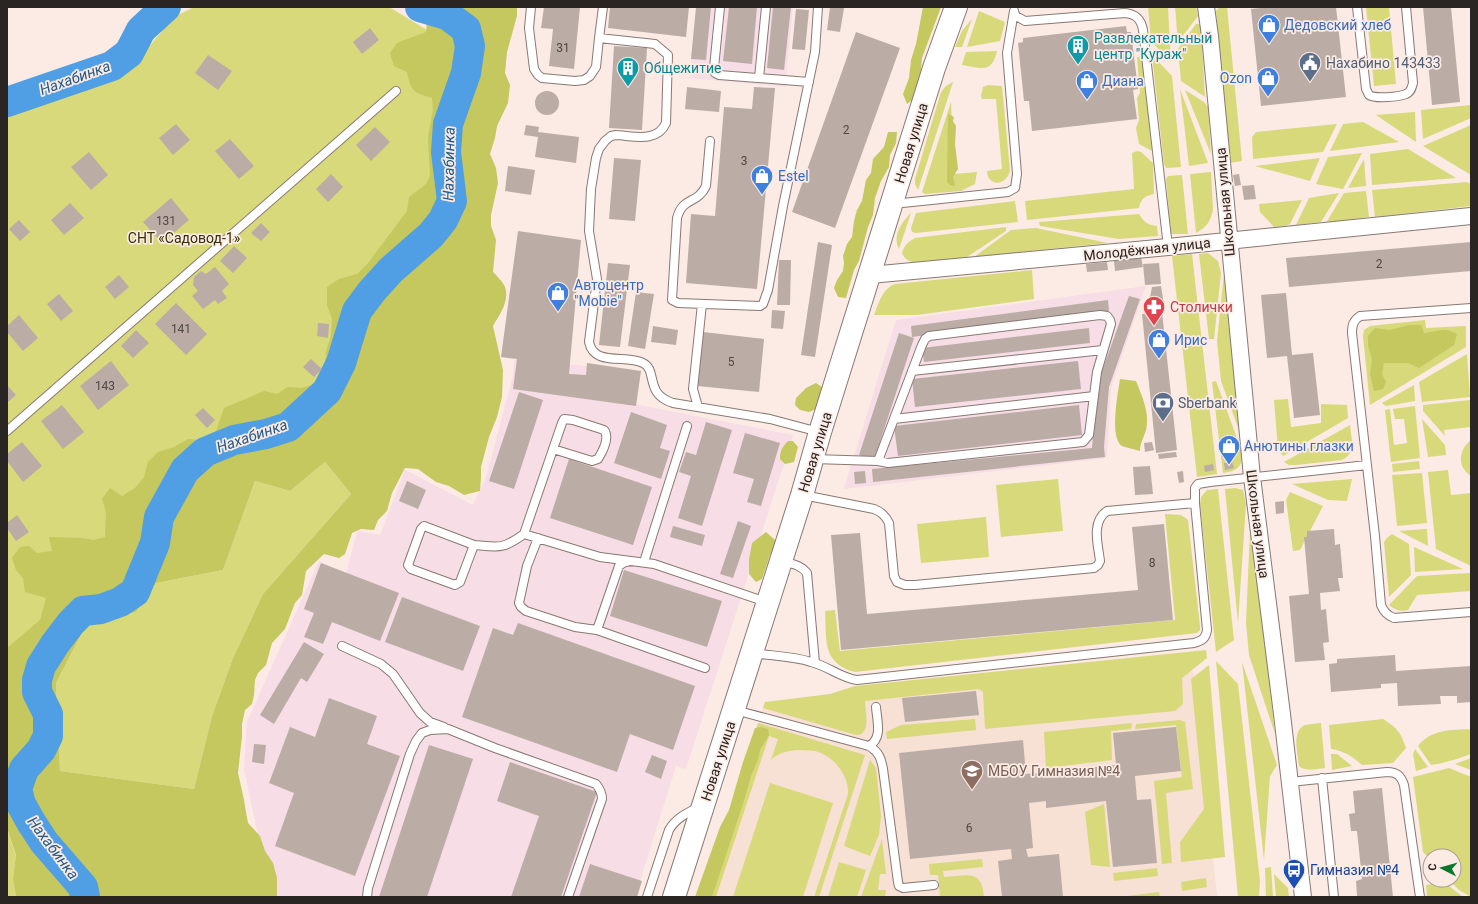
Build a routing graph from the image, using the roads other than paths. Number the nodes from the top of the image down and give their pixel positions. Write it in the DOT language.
graph roads {
  1 [pos="532,7"];
  2 [pos="603,7"];
  3 [pos="720,7"];
  4 [pos="766,7"];
  5 [pos="818,7"];
  6 [pos="956,7"];
  7 [pos="1206,7"];
  8 [pos="1357,7"];
  9 [pos="1406,7"];
  10 [pos="1014,9"];
  11 [pos="599,38"];
  12 [pos="759,78"];
  13 [pos="809,82"];
  14 [pos="396,91"];
  15 [pos="710,140"];
  16 [pos="892,204"];
  17 [pos="1471,216"];
  18 [pos="1229,240"];
  19 [pos="1168,247"];
  20 [pos="870,275"];
  21 [pos="702,304"];
  22 [pos="1471,308"];
  23 [pos="1103,350"];
  24 [pos="912,371"];
  25 [pos="1094,396"];
  26 [pos="698,407"];
  27 [pos="894,419"];
  28 [pos="687,426"];
  29 [pos="7,431"];
  30 [pos="820,432"];
  31 [pos="553,449"];
  32 [pos="812,459"];
  33 [pos="878,461"];
  34 [pos="1367,465"];
  35 [pos="1252,477"];
  36 [pos="802,495"];
  37 [pos="1195,503"];
  38 [pos="524,534"];
  39 [pos="538,538"];
  40 [pos="474,545"];
  41 [pos="780,560"];
  42 [pos="632,561"];
  43 [pos="644,562"];
  44 [pos="767,603"];
  45 [pos="1471,612"];
  46 [pos="597,630"];
  47 [pos="342,646"];
  48 [pos="752,653"];
  49 [pos="815,663"];
  50 [pos="705,668"];
  51 [pos="876,707"];
  52 [pos="734,709"];
  53 [pos="448,729"];
  54 [pos="869,746"];
  55 [pos="1322,778"];
  56 [pos="1290,782"];
  57 [pos="704,804"];
  58 [pos="934,885"];
  59 [pos="367,897"];
  60 [pos="568,897"];
  61 [pos="647,897"];
  62 [pos="674,897"];
  63 [pos="1303,897"];
  64 [pos="1334,897"];
  65 [pos="1420,897"];
  1 -- 11 [label="lane"];
  2 -- 11 [label="lane"];
  3 -- 12 [label="lane"];
  4 -- 12 [label="lane"];
  5 -- 13 [label="lane"];
  6 -- 16 [label="street, Новая улица"];
  7 -- 18 [label="street, Школьная улица"];
  8 -- 9 [label="lane"];
  10 -- 16 [label="lane"];
  10 -- 19 [label="lane"];
  11 -- 26 [label="lane"];
  12 -- 13 [label="lane"];
  13 -- 21 [label="lane"];
  14 -- 29 [label="lane"];
  15 -- 21 [label="lane"];
  16 -- 20 [label="street, Новая улица"];
  17 -- 18 [label="street, Молодёжная улица"];
  18 -- 19 [label="street, Молодёжная улица"];
  18 -- 35 [label="street, Школьная улица"];
  19 -- 20 [label="street, Молодёжная улица"];
  20 -- 30 [label="street, Новая улица"];
  21 -- 26 [label="lane"];
  22 -- 34 [label="lane"];
  23 -- 24 [label="lane"];
  23 -- 24 [label="lane"];
  23 -- 25 [label="lane"];
  24 -- 27 [label="lane"];
  25 -- 27 [label="lane"];
  25 -- 33 [label="lane"];
  26 -- 30 [label="lane"];
  27 -- 33 [label="lane"];
  28 -- 43 [label="lane"];
  30 -- 32 [label="street, Новая улица"];
  31 -- 31 [label="lane"];
  31 -- 38 [label="lane"];
  32 -- 33 [label="lane"];
  32 -- 36 [label="street, Новая улица"];
  34 -- 35 [label="lane"];
  34 -- 45 [label="lane"];
  35 -- 37 [label="lane"];
  35 -- 56 [label="street, Школьная улица"];
  36 -- 37 [label="lane"];
  36 -- 41 [label="street, Новая улица"];
  37 -- 49 [label="lane"];
  38 -- 39 [label="lane"];
  38 -- 40 [label="lane"];
  39 -- 42 [label="lane"];
  39 -- 46 [label="lane"];
  40 -- 40 [label="lane"];
  41 -- 44 [label="street, Новая улица"];
  41 -- 49 [label="lane"];
  42 -- 43 [label="lane"];
  42 -- 46 [label="lane"];
  43 -- 44 [label="lane"];
  44 -- 48 [label="street, Новая улица"];
  46 -- 50 [label="lane"];
  47 -- 53 [label="lane"];
  48 -- 49 [label="lane"];
  48 -- 52 [label="street, Новая улица"];
  51 -- 54 [label="lane"];
  52 -- 54 [label="lane"];
  52 -- 57 [label="street, Новая улица"];
  53 -- 59 [label="lane"];
  53 -- 60 [label="lane"];
  54 -- 58 [label="lane"];
  55 -- 56 [label="lane"];
  55 -- 64 [label="lane"];
  55 -- 65 [label="lane"];
  56 -- 63 [label="street, Школьная улица"];
  57 -- 61 [label="lane"];
  57 -- 62 [label="street, Новая улица"];
}
